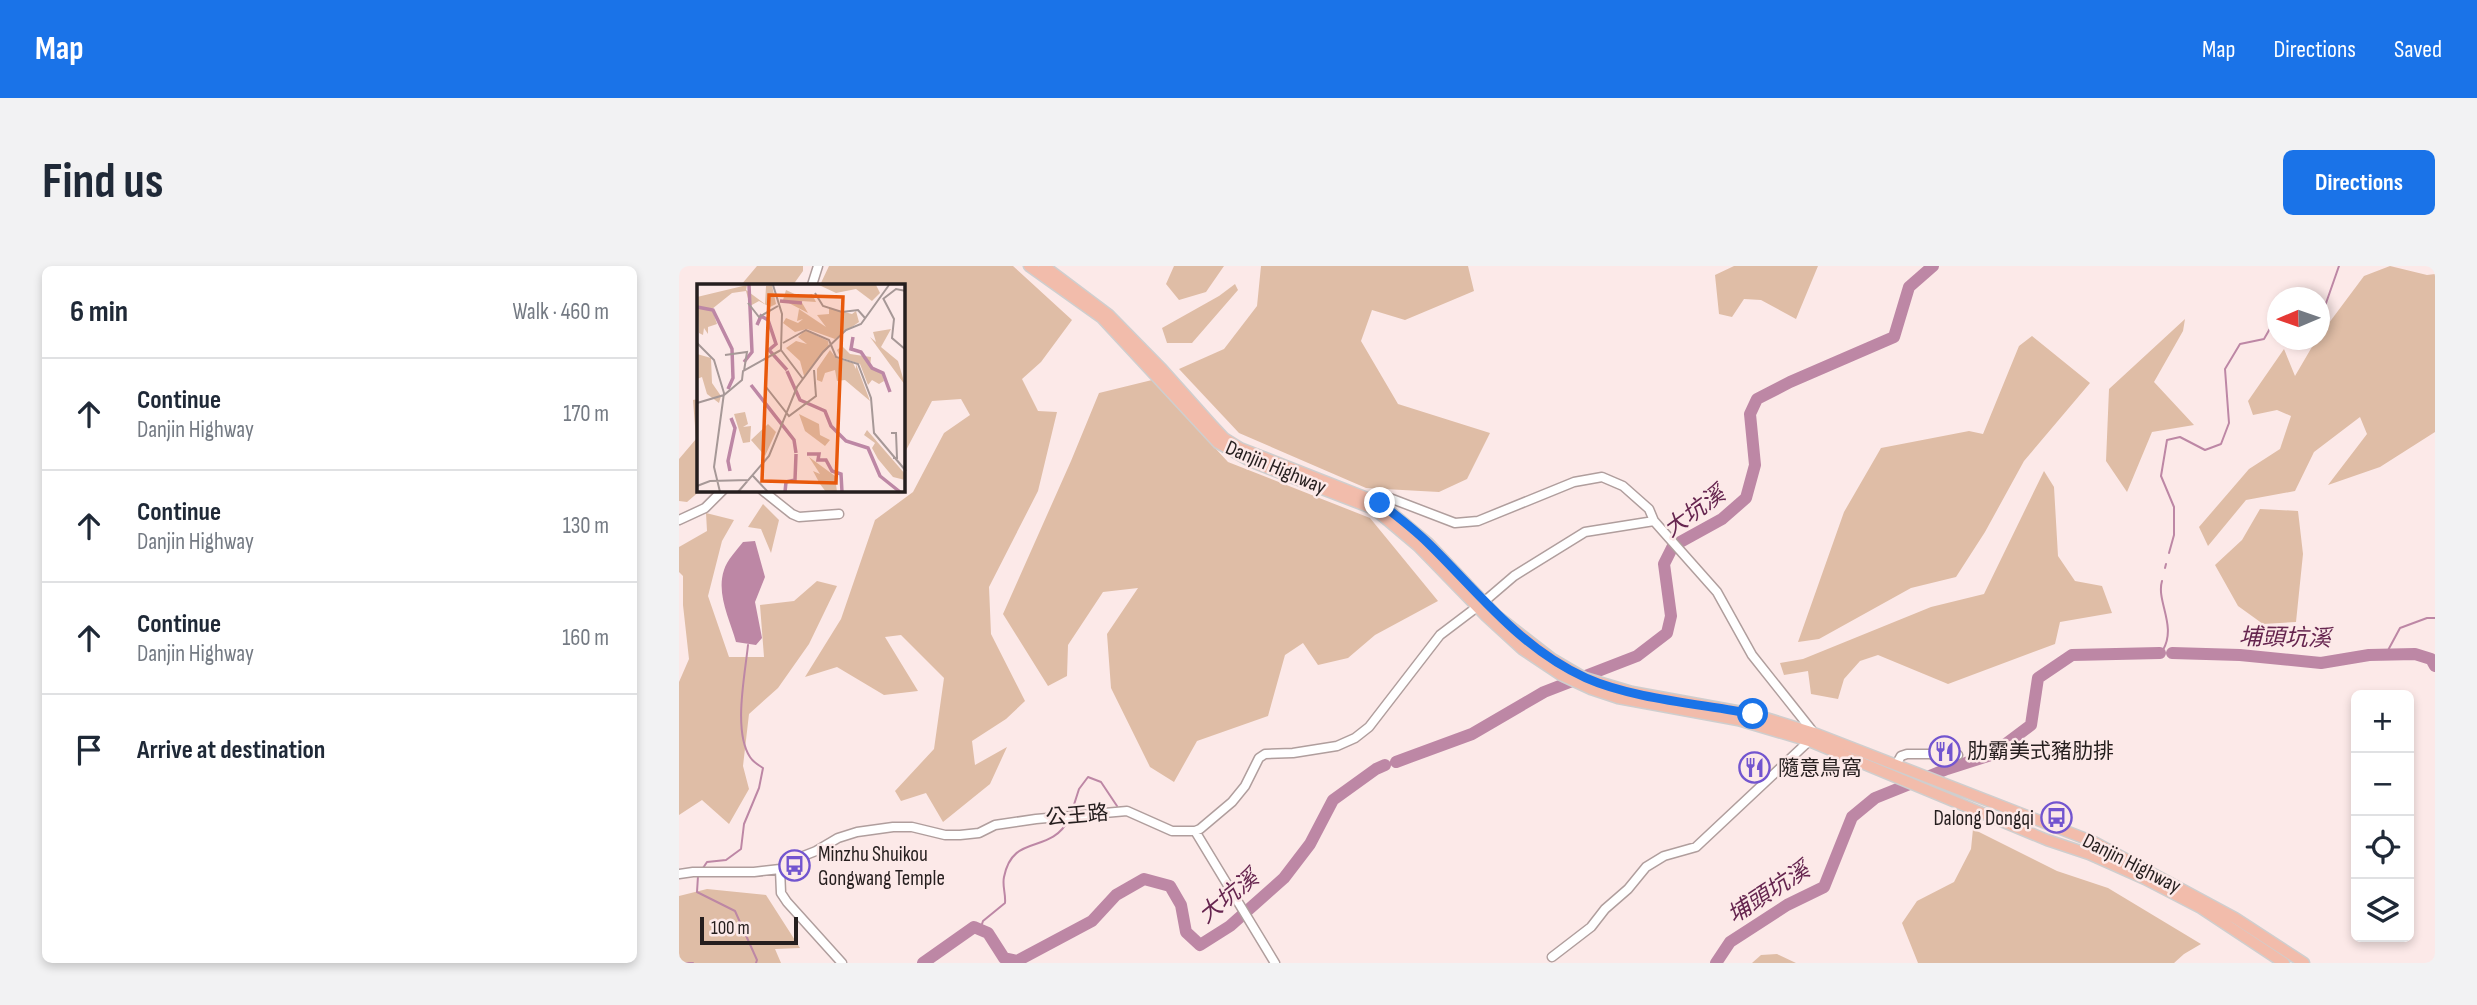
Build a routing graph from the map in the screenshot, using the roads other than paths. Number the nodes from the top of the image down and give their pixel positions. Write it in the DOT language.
graph roads {
  1 [pos="818,266"];
  2 [pos="1030,266"];
  3 [pos="1044,266"];
  4 [pos="812,284"];
  5 [pos="721,492"];
  6 [pos="764,492"];
  7 [pos="1377,506"];
  8 [pos="839,514"];
  9 [pos="679,520"];
  10 [pos="1654,520"];
  11 [pos="1486,600"];
  12 [pos="1473,601"];
  13 [pos="1812,737"];
  14 [pos="1958,755"];
  15 [pos="1900,767"];
  16 [pos="1195,831"];
  17 [pos="780,869"];
  18 [pos="679,874"];
  19 [pos="1552,957"];
  20 [pos="842,963"];
  21 [pos="1275,963"];
  22 [pos="2284,963"];
  23 [pos="2304,963"];
  1 -- 4 [label="street"];
  2 -- 7 [label="main road, Danjin Highway"];
  3 -- 7 [label="main road, Danjin Highway"];
  5 -- 9 [label="street"];
  6 -- 8 [label="street"];
  7 -- 10 [label="street"];
  7 -- 12 [label="main road, Danjin Highway"];
  10 -- 11 [label="street"];
  10 -- 13 [label="street"];
  12 -- 13 [label="main road, Danjin Highway"];
  12 -- 16 [label="street"];
  13 -- 15 [label="main road"];
  13 -- 19 [label="street"];
  13 -- 22 [label="main road, Danjin Highway"];
  14 -- 15 [label="street"];
  15 -- 23 [label="main road, Danjin Highway"];
  16 -- 17 [label="street, 公王路"];
  16 -- 21 [label="street"];
  17 -- 18 [label="street, 公王路"];
  17 -- 20 [label="street"];
}
